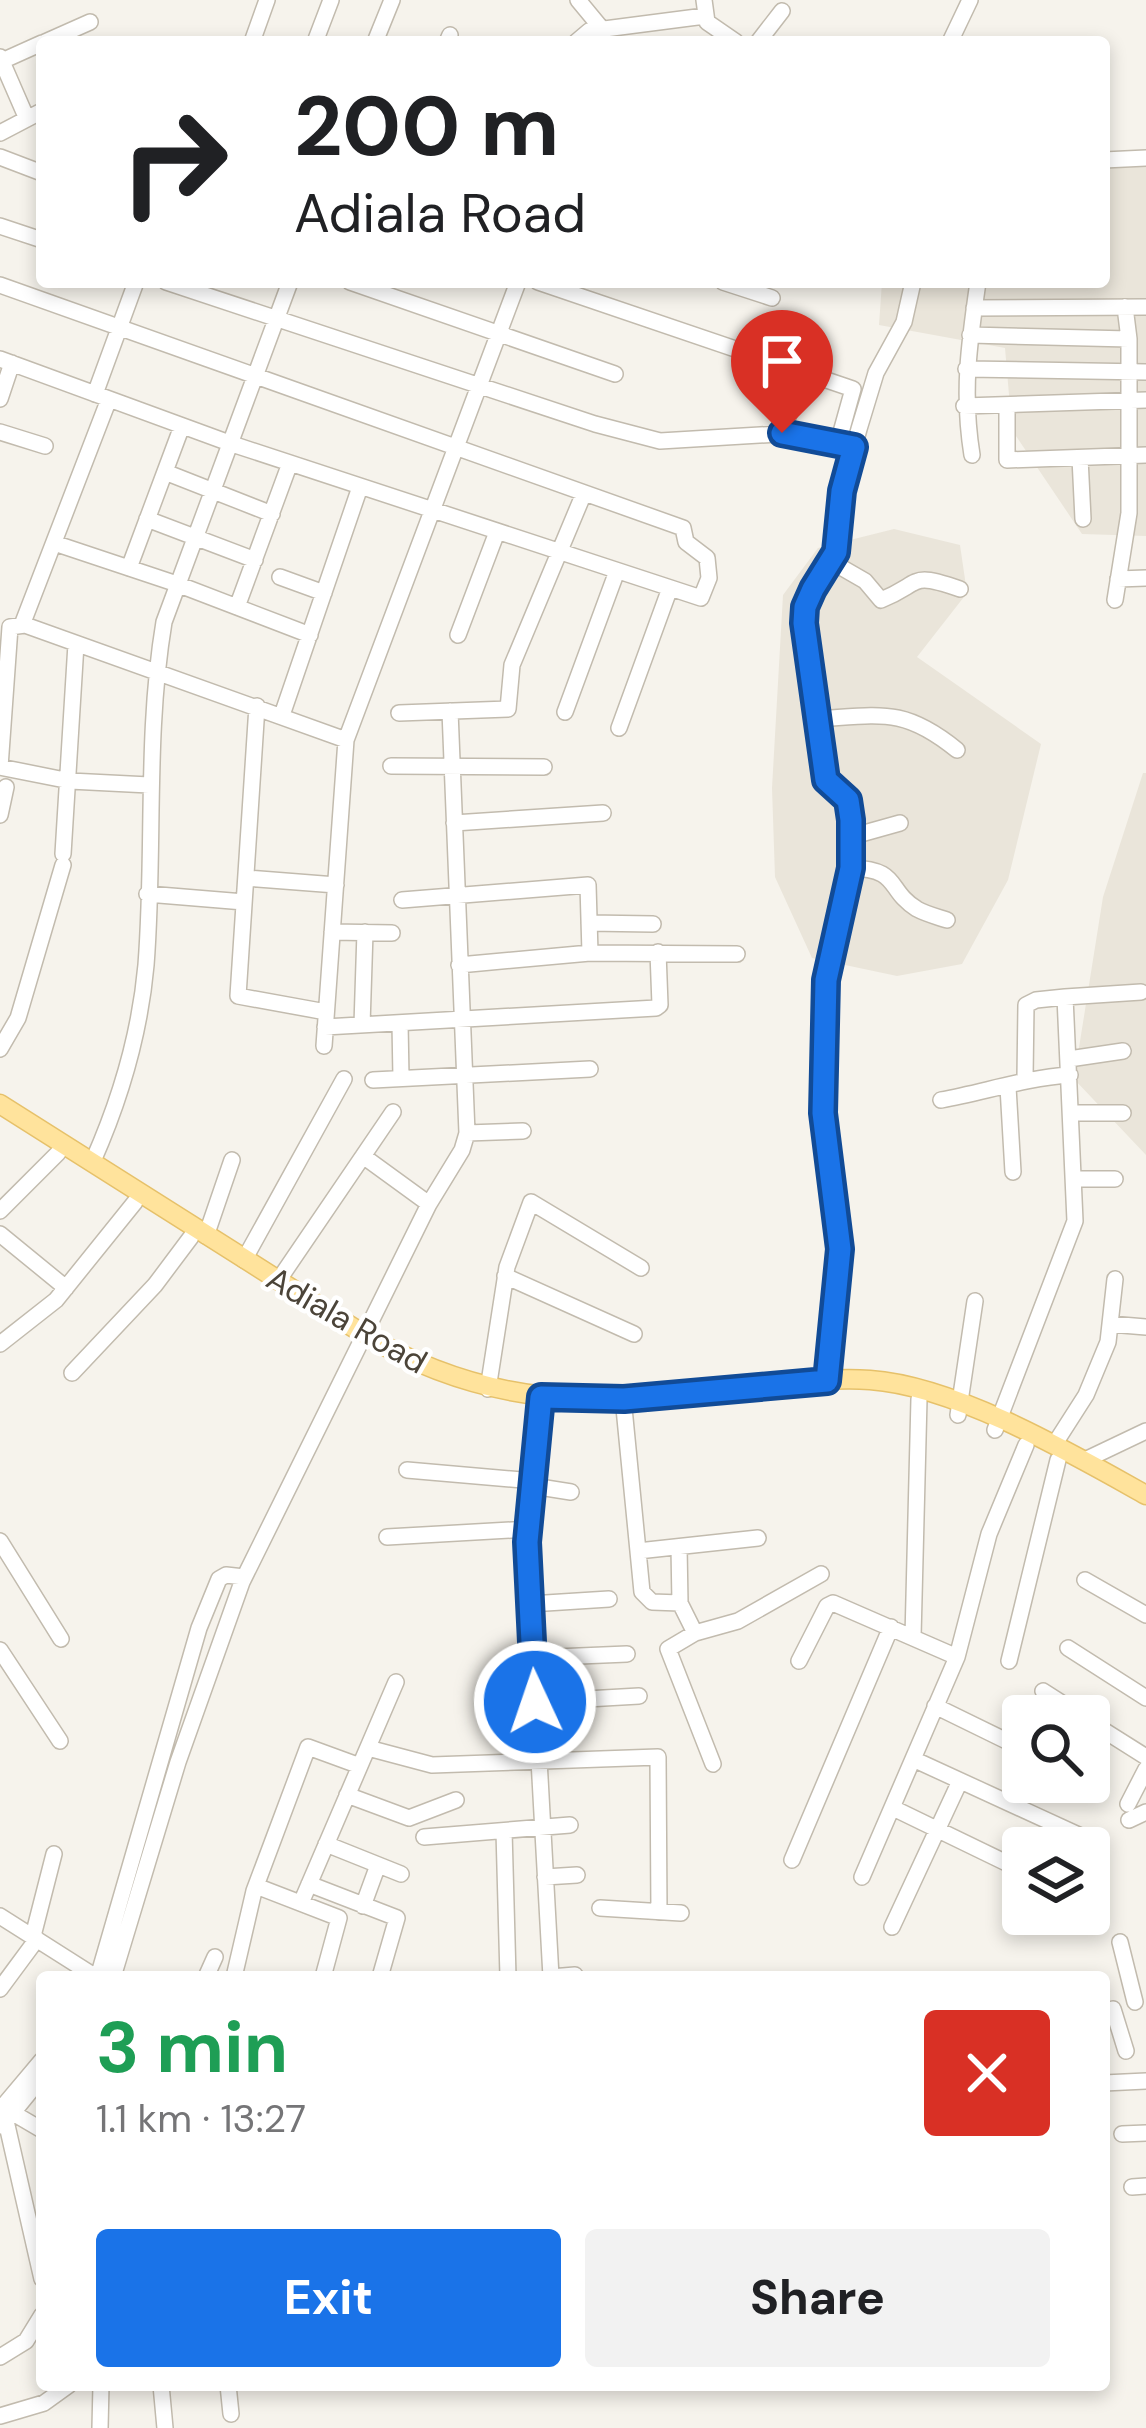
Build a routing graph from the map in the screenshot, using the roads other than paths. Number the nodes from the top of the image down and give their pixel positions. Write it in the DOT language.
graph roads {
  1 [pos="331,0"];
  2 [pos="392,0"];
  3 [pos="578,0"];
  4 [pos="970,0"];
  5 [pos="263,1"];
  6 [pos="704,8"];
  7 [pos="782,11"];
  8 [pos="90,22"];
  9 [pos="602,29"];
  10 [pos="59,36"];
  11 [pos="254,36"];
  12 [pos="318,36"];
  13 [pos="378,36"];
  14 [pos="583,36"];
  15 [pos="727,36"];
  16 [pos="763,36"];
  17 [pos="953,36"];
  18 [pos="36,46"];
  19 [pos="1,59"];
  20 [pos="34,115"];
  21 [pos="0,133"];
  22 [pos="0,157"];
  23 [pos="1146,158"];
  24 [pos="1110,160"];
  25 [pos="36,171"];
  26 [pos="0,226"];
  27 [pos="36,238"];
  28 [pos="0,284"];
  29 [pos="134,288"];
  30 [pos="183,288"];
  31 [pos="288,288"];
  32 [pos="368,288"];
  33 [pos="516,288"];
  34 [pos="556,288"];
  35 [pos="741,288"];
  36 [pos="912,288"];
  37 [pos="977,288"];
  38 [pos="772,298"];
  39 [pos="1125,307"];
  40 [pos="1146,307"];
  41 [pos="974,308"];
  42 [pos="276,320"];
  43 [pos="120,327"];
  44 [pos="499,332"];
  45 [pos="970,335"];
  46 [pos="1130,338"];
  47 [pos="6,361"];
  48 [pos="966,369"];
  49 [pos="805,372"];
  50 [pos="1146,372"];
  51 [pos="1127,373"];
  52 [pos="615,374"];
  53 [pos="257,376"];
  54 [pos="479,386"];
  55 [pos="102,396"];
  56 [pos="0,399"];
  57 [pos="1128,400"];
  58 [pos="1146,400"];
  59 [pos="1007,404"];
  60 [pos="964,406"];
  61 [pos="182,425"];
  62 [pos="0,432"];
  63 [pos="782,433"];
  64 [pos="232,444"];
  65 [pos="846,445"];
  66 [pos="45,446"];
  67 [pos="455,448"];
  68 [pos="972,455"];
  69 [pos="1146,455"];
  70 [pos="1127,456"];
  71 [pos="1081,458"];
  72 [pos="290,464"];
  73 [pos="165,472"];
  74 [pos="360,487"];
  75 [pos="214,491"];
  76 [pos="584,493"];
  77 [pos="431,512"];
  78 [pos="1137,513"];
  79 [pos="272,514"];
  80 [pos="147,519"];
  81 [pos="1083,519"];
  82 [pos="496,532"];
  83 [pos="196,537"];
  84 [pos="54,543"];
  85 [pos="560,553"];
  86 [pos="255,560"];
  87 [pos="832,562"];
  88 [pos="129,568"];
  89 [pos="617,571"];
  90 [pos="280,577"];
  91 [pos="1146,578"];
  92 [pos="1118,579"];
  93 [pos="177,584"];
  94 [pos="670,588"];
  95 [pos="960,590"];
  96 [pos="324,593"];
  97 [pos="1115,600"];
  98 [pos="237,607"];
  99 [pos="10,628"];
  100 [pos="458,634"];
  101 [pos="310,635"];
  102 [pos="76,644"];
  103 [pos="156,670"];
  104 [pos="257,706"];
  105 [pos="450,712"];
  106 [pos="565,712"];
  107 [pos="399,713"];
  108 [pos="282,715"];
  109 [pos="817,718"];
  110 [pos="619,728"];
  111 [pos="346,740"];
  112 [pos="957,750"];
  113 [pos="391,766"];
  114 [pos="452,766"];
  115 [pos="544,767"];
  116 [pos="70,781"];
  117 [pos="149,785"];
  118 [pos="7,788"];
  119 [pos="604,813"];
  120 [pos="0,815"];
  121 [pos="454,823"];
  122 [pos="900,823"];
  123 [pos="850,837"];
  124 [pos="851,868"];
  125 [pos="246,878"];
  126 [pos="336,885"];
  127 [pos="147,894"];
  128 [pos="457,897"];
  129 [pos="402,900"];
  130 [pos="244,902"];
  131 [pos="947,920"];
  132 [pos="589,923"];
  133 [pos="653,924"];
  134 [pos="332,932"];
  135 [pos="365,932"];
  136 [pos="392,933"];
  137 [pos="658,952"];
  138 [pos="590,953"];
  139 [pos="736,954"];
  140 [pos="459,965"];
  141 [pos="1141,992"];
  142 [pos="1065,997"];
  143 [pos="326,1020"];
  144 [pos="461,1020"];
  145 [pos="400,1023"];
  146 [pos="362,1025"];
  147 [pos="324,1046"];
  148 [pos="0,1049"];
  149 [pos="1123,1052"];
  150 [pos="1070,1067"];
  151 [pos="590,1069"];
  152 [pos="464,1075"];
  153 [pos="401,1078"];
  154 [pos="1025,1078"];
  155 [pos="344,1079"];
  156 [pos="374,1080"];
  157 [pos="1008,1087"];
  158 [pos="941,1100"];
  159 [pos="0,1104"];
  160 [pos="393,1112"];
  161 [pos="1072,1113"];
  162 [pos="1123,1113"];
  163 [pos="0,1117"];
  164 [pos="523,1130"];
  165 [pos="467,1133"];
  166 [pos="58,1153"];
  167 [pos="363,1156"];
  168 [pos="232,1160"];
  169 [pos="93,1161"];
  170 [pos="1013,1172"];
  171 [pos="1075,1178"];
  172 [pos="1115,1179"];
  173 [pos="135,1202"];
  174 [pos="429,1204"];
  175 [pos="0,1210"];
  176 [pos="0,1234"];
  177 [pos="198,1236"];
  178 [pos="244,1260"];
  179 [pos="641,1268"];
  180 [pos="505,1276"];
  181 [pos="1114,1279"];
  182 [pos="278,1281"];
  183 [pos="66,1288"];
  184 [pos="975,1300"];
  185 [pos="1110,1324"];
  186 [pos="1146,1327"];
  187 [pos="634,1334"];
  188 [pos="363,1339"];
  189 [pos="0,1344"];
  190 [pos="72,1373"];
  191 [pos="827,1381"];
  192 [pos="488,1389"];
  193 [pos="919,1400"];
  194 [pos="540,1402"];
  195 [pos="624,1408"];
  196 [pos="960,1410"];
  197 [pos="997,1426"];
  198 [pos="1146,1431"];
  199 [pos="1026,1445"];
  200 [pos="1056,1453"];
  201 [pos="1083,1461"];
  202 [pos="407,1470"];
  203 [pos="533,1483"];
  204 [pos="571,1492"];
  205 [pos="1146,1494"];
  206 [pos="1146,1506"];
  207 [pos="529,1529"];
  208 [pos="387,1537"];
  209 [pos="758,1538"];
  210 [pos="0,1541"];
  211 [pos="679,1547"];
  212 [pos="638,1552"];
  213 [pos="821,1574"];
  214 [pos="244,1577"];
  215 [pos="1085,1580"];
  216 [pos="609,1599"];
  217 [pos="680,1603"];
  218 [pos="530,1604"];
  219 [pos="1146,1616"];
  220 [pos="891,1627"];
  221 [pos="695,1633"];
  222 [pos="913,1636"];
  223 [pos="61,1639"];
  224 [pos="1068,1648"];
  225 [pos="0,1650"];
  226 [pos="627,1654"];
  227 [pos="957,1657"];
  228 [pos="532,1658"];
  229 [pos="799,1661"];
  230 [pos="1009,1661"];
  231 [pos="396,1682"];
  232 [pos="1043,1691"];
  233 [pos="1049,1695"];
  234 [pos="639,1696"];
  235 [pos="1146,1698"];
  236 [pos="535,1702"];
  237 [pos="935,1706"];
  238 [pos="1110,1734"];
  239 [pos="1002,1739"];
  240 [pos="60,1742"];
  241 [pos="368,1748"];
  242 [pos="1146,1757"];
  243 [pos="913,1759"];
  244 [pos="538,1761"];
  245 [pos="713,1764"];
  246 [pos="360,1766"];
  247 [pos="1146,1768"];
  248 [pos="960,1781"];
  249 [pos="347,1796"];
  250 [pos="456,1800"];
  251 [pos="893,1808"];
  252 [pos="1146,1813"];
  253 [pos="570,1825"];
  254 [pos="1061,1827"];
  255 [pos="542,1828"];
  256 [pos="939,1830"];
  257 [pos="504,1831"];
  258 [pos="424,1837"];
  259 [pos="326,1844"];
  260 [pos="54,1854"];
  261 [pos="792,1860"];
  262 [pos="1002,1861"];
  263 [pos="378,1864"];
  264 [pos="401,1874"];
  265 [pos="578,1875"];
  266 [pos="545,1877"];
  267 [pos="862,1877"];
  268 [pos="309,1884"];
  269 [pos="256,1886"];
  270 [pos="301,1903"];
  271 [pos="363,1906"];
  272 [pos="600,1908"];
  273 [pos="659,1912"];
  274 [pos="681,1913"];
  275 [pos="0,1916"];
  276 [pos="892,1927"];
  277 [pos="35,1938"];
  278 [pos="1120,1942"];
  279 [pos="215,1957"];
  280 [pos="87,1971"];
  281 [pos="99,1971"];
  282 [pos="114,1971"];
  283 [pos="209,1971"];
  284 [pos="235,1971"];
  285 [pos="325,1971"];
  286 [pos="382,1971"];
  287 [pos="508,1971"];
  288 [pos="551,1971"];
  289 [pos="0,1989"];
  290 [pos="1141,2001"];
  291 [pos="1110,2010"];
  292 [pos="1110,2012"];
  293 [pos="1126,2051"];
  294 [pos="36,2069"];
  295 [pos="1146,2081"];
  296 [pos="1110,2083"];
  297 [pos="36,2084"];
  298 [pos="5,2116"];
  299 [pos="36,2128"];
  300 [pos="1146,2133"];
  301 [pos="1121,2134"];
  302 [pos="22,2188"];
  303 [pos="36,2196"];
  304 [pos="36,2252"];
  305 [pos="36,2325"];
  306 [pos="0,2357"];
  307 [pos="61,2391"];
  308 [pos="101,2391"];
  309 [pos="162,2391"];
  310 [pos="229,2391"];
  311 [pos="231,2414"];
  312 [pos="0,2416"];
  313 [pos="100,2428"];
  314 [pos="165,2428"];
  1 -- 12 [label="street"];
  2 -- 13 [label="street"];
  3 -- 9 [label="street"];
  4 -- 17 [label="street"];
  5 -- 11 [label="street"];
  6 -- 9 [label="street"];
  6 -- 15 [label="street"];
  7 -- 16 [label="street"];
  8 -- 10 [label="street"];
  9 -- 14 [label="street"];
  18 -- 19 [label="street"];
  19 -- 20 [label="street"];
  20 -- 21 [label="street"];
  22 -- 25 [label="street"];
  23 -- 24 [label="street"];
  26 -- 27 [label="street"];
  28 -- 43 [label="street"];
  29 -- 43 [label="street"];
  30 -- 42 [label="street"];
  31 -- 42 [label="street"];
  32 -- 44 [label="street"];
  33 -- 44 [label="street"];
  34 -- 49 [label="street"];
  35 -- 38 [label="street"];
  36 -- 65 [label="street"];
  37 -- 41 [label="street"];
  39 -- 40 [label="street"];
  39 -- 41 [label="street"];
  39 -- 46 [label="street"];
  41 -- 45 [label="street"];
  42 -- 53 [label="street"];
  42 -- 54 [label="street"];
  43 -- 53 [label="street"];
  43 -- 55 [label="street"];
  44 -- 52 [label="street"];
  44 -- 54 [label="street"];
  45 -- 46 [label="street"];
  45 -- 48 [label="street"];
  46 -- 51 [label="street"];
  47 -- 55 [label="street"];
  47 -- 56 [label="street"];
  48 -- 51 [label="street"];
  48 -- 60 [label="street"];
  49 -- 63 [label="street"];
  49 -- 65 [label="street"];
  50 -- 51 [label="street"];
  51 -- 57 [label="street"];
  53 -- 64 [label="street"];
  53 -- 67 [label="street"];
  54 -- 63 [label="street"];
  54 -- 67 [label="street"];
  55 -- 61 [label="street"];
  55 -- 84 [label="street"];
  57 -- 58 [label="street"];
  57 -- 59 [label="street"];
  57 -- 70 [label="street"];
  59 -- 60 [label="street"];
  59 -- 71 [label="street"];
  60 -- 68 [label="street"];
  61 -- 64 [label="street"];
  61 -- 73 [label="street"];
  62 -- 66 [label="street"];
  63 -- 65 [label="street"];
  64 -- 72 [label="street"];
  64 -- 75 [label="street"];
  65 -- 87 [label="street"];
  67 -- 76 [label="street"];
  67 -- 77 [label="street"];
  69 -- 70 [label="street"];
  70 -- 71 [label="street"];
  70 -- 78 [label="street"];
  71 -- 81 [label="street"];
  72 -- 74 [label="street"];
  72 -- 79 [label="street"];
  73 -- 75 [label="street"];
  73 -- 80 [label="street"];
  74 -- 77 [label="street"];
  74 -- 96 [label="street"];
  75 -- 79 [label="street"];
  75 -- 83 [label="street"];
  76 -- 85 [label="street"];
  76 -- 94 [label="street"];
  77 -- 82 [label="street"];
  77 -- 111 [label="street"];
  78 -- 92 [label="street"];
  79 -- 86 [label="street"];
  80 -- 83 [label="street"];
  80 -- 88 [label="street"];
  82 -- 85 [label="street"];
  82 -- 100 [label="street"];
  83 -- 86 [label="street"];
  83 -- 93 [label="street"];
  84 -- 88 [label="street"];
  84 -- 99 [label="street"];
  85 -- 89 [label="street"];
  85 -- 105 [label="street"];
  86 -- 98 [label="street"];
  87 -- 95 [label="street"];
  87 -- 109 [label="street"];
  88 -- 93 [label="street"];
  89 -- 94 [label="street"];
  89 -- 106 [label="street"];
  90 -- 96 [label="street"];
  91 -- 92 [label="street"];
  92 -- 97 [label="street"];
  93 -- 98 [label="street"];
  93 -- 103 [label="street"];
  94 -- 110 [label="street"];
  96 -- 101 [label="street"];
  98 -- 101 [label="street"];
  99 -- 102 [label="street"];
  99 -- 116 [label="street"];
  101 -- 108 [label="street"];
  102 -- 103 [label="street"];
  102 -- 116 [label="street"];
  103 -- 104 [label="street"];
  103 -- 117 [label="street"];
  104 -- 108 [label="street"];
  104 -- 125 [label="street"];
  105 -- 107 [label="street"];
  105 -- 114 [label="street"];
  108 -- 111 [label="street"];
  109 -- 112 [label="street"];
  109 -- 123 [label="street"];
  111 -- 126 [label="street"];
  113 -- 114 [label="street"];
  114 -- 115 [label="street"];
  114 -- 121 [label="street"];
  116 -- 117 [label="street"];
  116 -- 148 [label="street"];
  117 -- 127 [label="street"];
  118 -- 120 [label="street"];
  119 -- 121 [label="street"];
  121 -- 128 [label="street"];
  122 -- 123 [label="street"];
  123 -- 124 [label="street"];
  124 -- 131 [label="street"];
  124 -- 191 [label="street"];
  125 -- 126 [label="street"];
  125 -- 130 [label="street"];
  126 -- 134 [label="street"];
  127 -- 130 [label="street"];
  127 -- 169 [label="street"];
  128 -- 129 [label="street"];
  128 -- 132 [label="street"];
  128 -- 140 [label="street"];
  130 -- 143 [label="street"];
  132 -- 133 [label="street"];
  132 -- 138 [label="street"];
  134 -- 135 [label="street"];
  134 -- 143 [label="street"];
  135 -- 136 [label="street"];
  135 -- 146 [label="street"];
  137 -- 138 [label="street"];
  137 -- 139 [label="street"];
  137 -- 144 [label="street"];
  138 -- 140 [label="street"];
  140 -- 144 [label="street"];
  141 -- 142 [label="street"];
  142 -- 150 [label="street"];
  142 -- 154 [label="street"];
  143 -- 146 [label="street"];
  143 -- 147 [label="street"];
  144 -- 145 [label="street"];
  144 -- 152 [label="street"];
  145 -- 146 [label="street"];
  145 -- 153 [label="street"];
  149 -- 150 [label="street"];
  150 -- 154 [label="street"];
  150 -- 161 [label="street"];
  151 -- 152 [label="street"];
  152 -- 153 [label="street"];
  152 -- 165 [label="street"];
  153 -- 156 [label="street"];
  154 -- 157 [label="street"];
  155 -- 178 [label="street"];
  157 -- 158 [label="street"];
  157 -- 170 [label="street"];
  159 -- 169 [label="main road, Adiala Road"];
  160 -- 167 [label="street"];
  161 -- 162 [label="street"];
  161 -- 171 [label="street"];
  163 -- 166 [label="main road, Adiala Road"];
  164 -- 165 [label="street"];
  165 -- 174 [label="street"];
  166 -- 173 [label="main road, Adiala Road"];
  166 -- 175 [label="street"];
  167 -- 174 [label="street"];
  167 -- 182 [label="street"];
  168 -- 177 [label="street"];
  169 -- 177 [label="main road, Adiala Road"];
  171 -- 172 [label="street"];
  171 -- 197 [label="street"];
  173 -- 177 [label="main road, Adiala Road"];
  173 -- 183 [label="street"];
  174 -- 188 [label="street"];
  176 -- 183 [label="street"];
  177 -- 178 [label="main road, Adiala Road"];
  177 -- 188 [label="main road, Adiala Road"];
  177 -- 190 [label="street"];
  178 -- 182 [label="main road, Adiala Road"];
  179 -- 180 [label="street"];
  180 -- 187 [label="street"];
  180 -- 192 [label="street"];
  181 -- 185 [label="street"];
  182 -- 188 [label="main road, Adiala Road"];
  183 -- 189 [label="street"];
  184 -- 196 [label="street"];
  185 -- 186 [label="street"];
  185 -- 200 [label="street"];
  188 -- 192 [label="main road, Adiala Road"];
  188 -- 194 [label="main road, Adiala Road"];
  188 -- 214 [label="street"];
  191 -- 194 [label="main road, Adiala Road"];
  191 -- 196 [label="main road, Adiala Road"];
  192 -- 194 [label="main road, Adiala Road"];
  193 -- 195 [label="main road, Adiala Road"];
  193 -- 196 [label="main road, Adiala Road"];
  193 -- 222 [label="street"];
  194 -- 195 [label="main road, Adiala Road"];
  194 -- 203 [label="street"];
  195 -- 212 [label="street"];
  196 -- 197 [label="main road, Adiala Road"];
  197 -- 199 [label="main road, Adiala Road"];
  197 -- 200 [label="main road, Adiala Road"];
  198 -- 201 [label="street"];
  199 -- 200 [label="main road, Adiala Road"];
  199 -- 227 [label="street"];
  200 -- 201 [label="main road, Adiala Road"];
  200 -- 206 [label="main road, Adiala Road"];
  200 -- 230 [label="street"];
  201 -- 205 [label="main road, Adiala Road"];
  202 -- 203 [label="street"];
  203 -- 204 [label="street"];
  203 -- 207 [label="street"];
  207 -- 208 [label="street"];
  207 -- 218 [label="street"];
  209 -- 211 [label="street"];
  210 -- 223 [label="street"];
  211 -- 212 [label="street"];
  211 -- 217 [label="street"];
  212 -- 217 [label="street"];
  213 -- 221 [label="street"];
  214 -- 281 [label="street"];
  214 -- 282 [label="street"];
  215 -- 219 [label="street"];
  216 -- 218 [label="street"];
  217 -- 221 [label="street"];
  218 -- 228 [label="street"];
  220 -- 222 [label="street"];
  220 -- 229 [label="street"];
  220 -- 261 [label="street"];
  221 -- 245 [label="street"];
  222 -- 227 [label="street"];
  224 -- 235 [label="street"];
  225 -- 240 [label="street"];
  226 -- 228 [label="street"];
  227 -- 237 [label="street"];
  228 -- 236 [label="street"];
  231 -- 241 [label="street"];
  232 -- 233 [label="street"];
  234 -- 236 [label="street"];
  236 -- 244 [label="street"];
  237 -- 239 [label="street"];
  237 -- 243 [label="street"];
  238 -- 242 [label="street"];
  241 -- 244 [label="street"];
  241 -- 246 [label="street"];
  243 -- 248 [label="street"];
  243 -- 251 [label="street"];
  244 -- 255 [label="street"];
  244 -- 273 [label="street"];
  246 -- 249 [label="street"];
  246 -- 269 [label="street"];
  247 -- 252 [label="street"];
  248 -- 254 [label="street"];
  248 -- 256 [label="street"];
  249 -- 250 [label="street"];
  249 -- 259 [label="street"];
  251 -- 256 [label="street"];
  251 -- 267 [label="street"];
  253 -- 255 [label="street"];
  255 -- 257 [label="street"];
  255 -- 266 [label="street"];
  256 -- 262 [label="street"];
  256 -- 276 [label="street"];
  257 -- 258 [label="street"];
  257 -- 287 [label="street"];
  259 -- 263 [label="street"];
  259 -- 268 [label="street"];
  260 -- 277 [label="street"];
  263 -- 264 [label="street"];
  263 -- 271 [label="street"];
  265 -- 266 [label="street"];
  266 -- 288 [label="street"];
  268 -- 270 [label="street"];
  268 -- 271 [label="street"];
  269 -- 270 [label="street"];
  269 -- 284 [label="street"];
  270 -- 285 [label="street"];
  271 -- 286 [label="street"];
  272 -- 273 [label="street"];
  273 -- 274 [label="street"];
  275 -- 277 [label="street"];
  277 -- 280 [label="street"];
  277 -- 289 [label="street"];
  278 -- 290 [label="street"];
  279 -- 283 [label="street"];
  290 -- 291 [label="street"];
  292 -- 293 [label="street"];
  294 -- 298 [label="street"];
  295 -- 296 [label="street"];
  297 -- 298 [label="street"];
  298 -- 299 [label="street"];
  298 -- 302 [label="street"];
  300 -- 301 [label="street"];
  302 -- 303 [label="street"];
  302 -- 304 [label="street"];
  305 -- 306 [label="street"];
  307 -- 312 [label="street"];
  308 -- 313 [label="street"];
  309 -- 314 [label="street"];
  310 -- 311 [label="street"];
}
